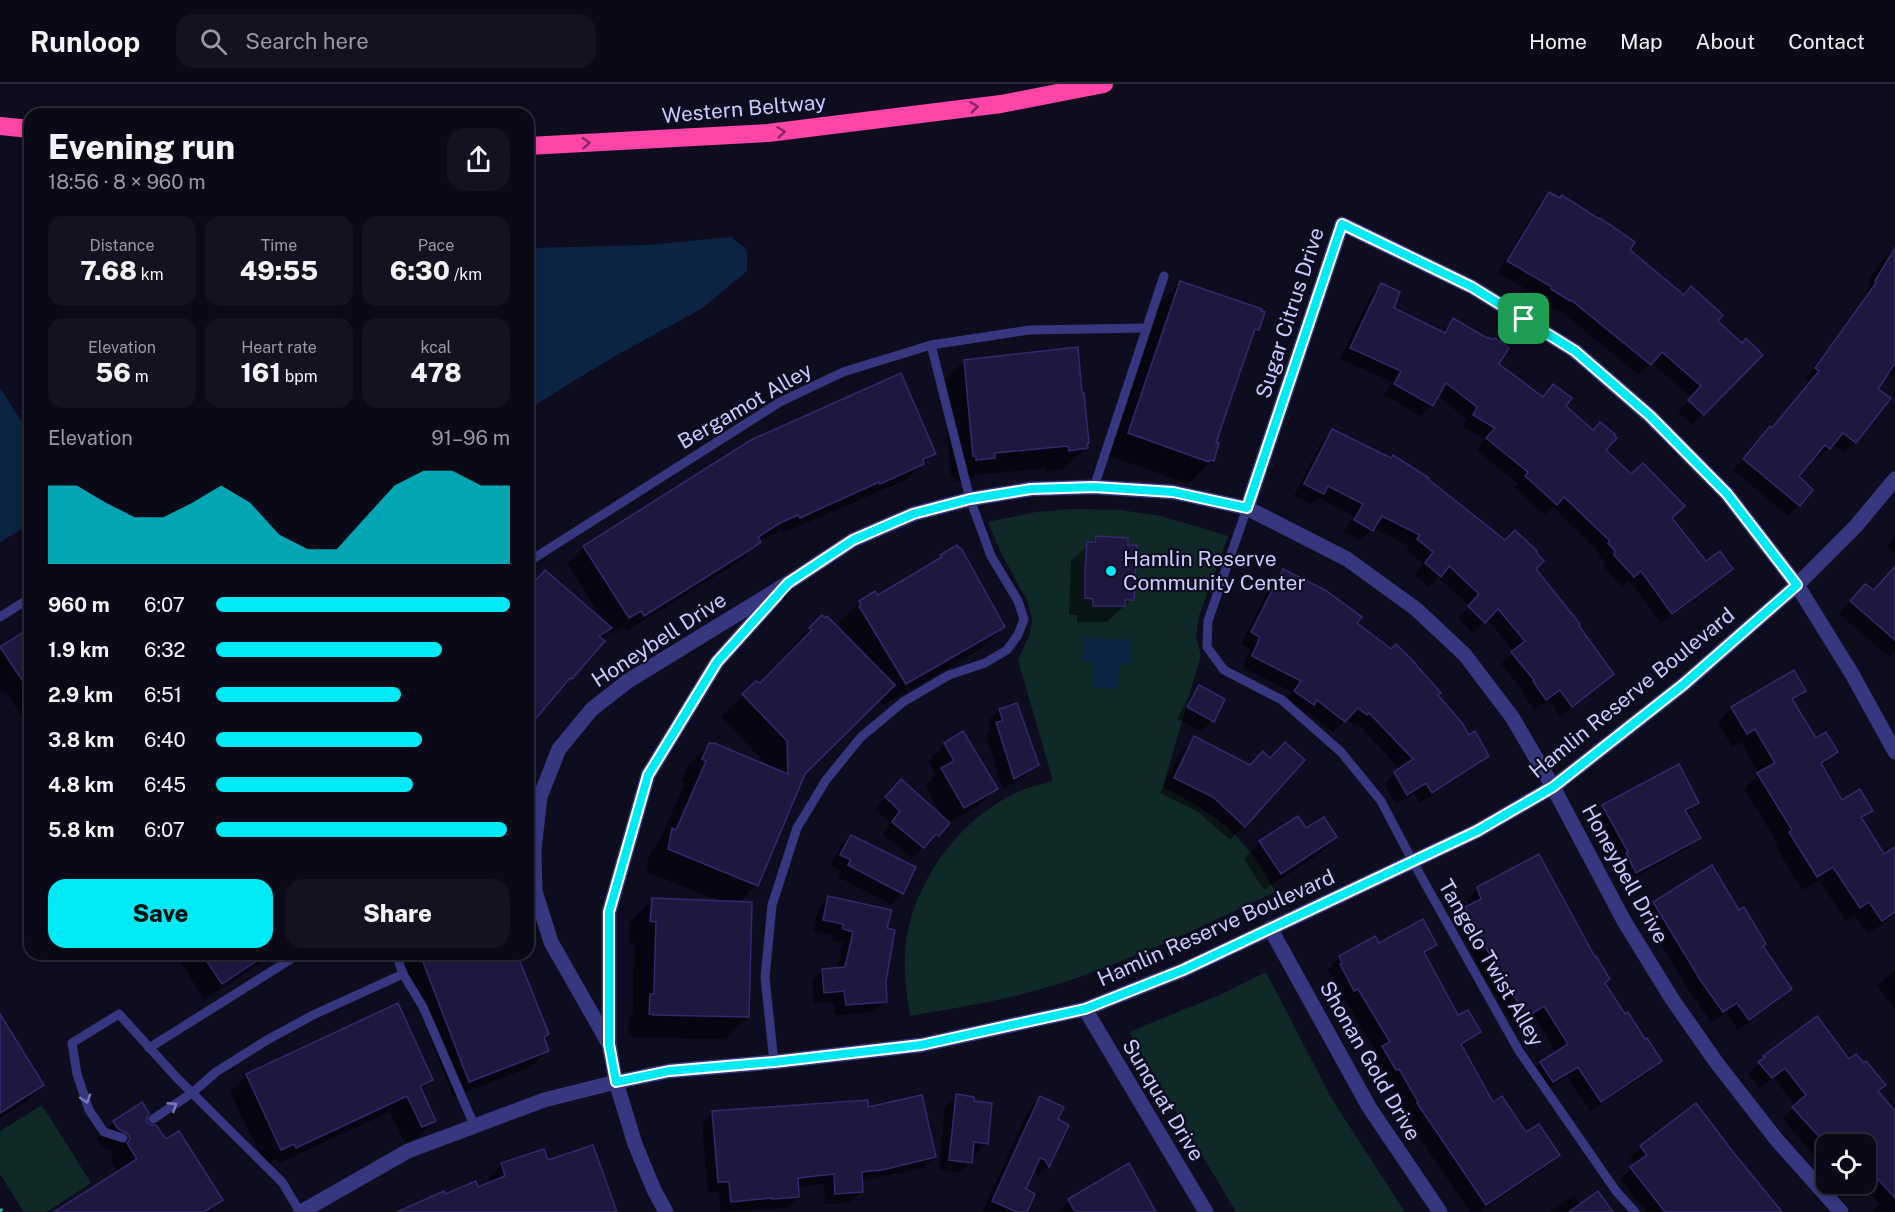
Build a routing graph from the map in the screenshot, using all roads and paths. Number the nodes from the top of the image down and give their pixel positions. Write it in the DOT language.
graph roads {
  1 [pos="1104,84"];
  2 [pos="0,126"];
  3 [pos="24,128"];
  4 [pos="534,146"];
  5 [pos="1164,276"];
  6 [pos="1146,328"];
  7 [pos="931,345"];
  8 [pos="1895,479"];
  9 [pos="1094,487"];
  10 [pos="970,499"];
  11 [pos="1247,508"];
  12 [pos="534,558"];
  13 [pos="788,583"];
  14 [pos="1797,585"];
  15 [pos="24,602"];
  16 [pos="0,617"];
  17 [pos="1895,752"];
  18 [pos="1553,787"];
  19 [pos="1413,862"];
  20 [pos="1270,928"];
  21 [pos="289,960"];
  22 [pos="398,960"];
  23 [pos="402,974"];
  24 [pos="1085,1009"];
  25 [pos="609,1044"];
  26 [pos="149,1048"];
  27 [pos="774,1062"];
  28 [pos="616,1082"];
  29 [pos="192,1093"];
  30 [pos="153,1119"];
  31 [pos="474,1125"];
  32 [pos="123,1138"];
  33 [pos="300,1212"];
  34 [pos="666,1212"];
  35 [pos="1206,1212"];
  36 [pos="1440,1212"];
  37 [pos="1635,1212"];
  38 [pos="1841,1212"];
  4 -- 1 [label="highway, Western Beltway, one-way"];
  2 -- 3 [label="highway"];
  5 -- 6 [label="lane"];
  6 -- 7 [label="lane, Bergamot Alley"];
  6 -- 9 [label="lane"];
  7 -- 10 [label="lane"];
  7 -- 12 [label="lane, Bergamot Alley"];
  8 -- 14 [label="street, Hamlin Reserve Boulevard"];
  9 -- 10 [label="street, Honeybell Drive"];
  9 -- 11 [label="street, Honeybell Drive"];
  10 -- 13 [label="street, Honeybell Drive"];
  10 -- 27 [label="lane"];
  11 -- 14 [label="street, Sugar Citrus Drive"];
  11 -- 18 [label="street, Honeybell Drive"];
  11 -- 19 [label="lane, Tangelo Twist Alley"];
  13 -- 25 [label="street, Honeybell Drive"];
  13 -- 25 [label="street, Honeybell Drive"];
  14 -- 17 [label="street, Sugar Citrus Drive"];
  14 -- 18 [label="street, Hamlin Reserve Boulevard"];
  15 -- 16 [label="lane"];
  18 -- 19 [label="street, Hamlin Reserve Boulevard"];
  18 -- 38 [label="street, Honeybell Drive"];
  19 -- 20 [label="street, Hamlin Reserve Boulevard"];
  19 -- 37 [label="lane, Tangelo Twist Alley"];
  20 -- 24 [label="street, Hamlin Reserve Boulevard"];
  20 -- 36 [label="street, Shonan Gold Drive"];
  21 -- 26 [label="lane"];
  22 -- 23 [label="lane"];
  23 -- 29 [label="lane"];
  23 -- 31 [label="lane"];
  24 -- 27 [label="street, Hamlin Reserve Boulevard"];
  24 -- 35 [label="street, Sunquat Drive"];
  25 -- 28 [label="street, Honeybell Drive"];
  26 -- 29 [label="lane"];
  26 -- 32 [label="lane, one-way"];
  27 -- 28 [label="street, Hamlin Reserve Boulevard"];
  28 -- 31 [label="street, Hamlin Reserve Boulevard"];
  28 -- 34 [label="street, Honeybell Drive"];
  30 -- 29 [label="lane, one-way"];
  29 -- 33 [label="lane"];
  31 -- 33 [label="street, Hamlin Reserve Boulevard"];
}
